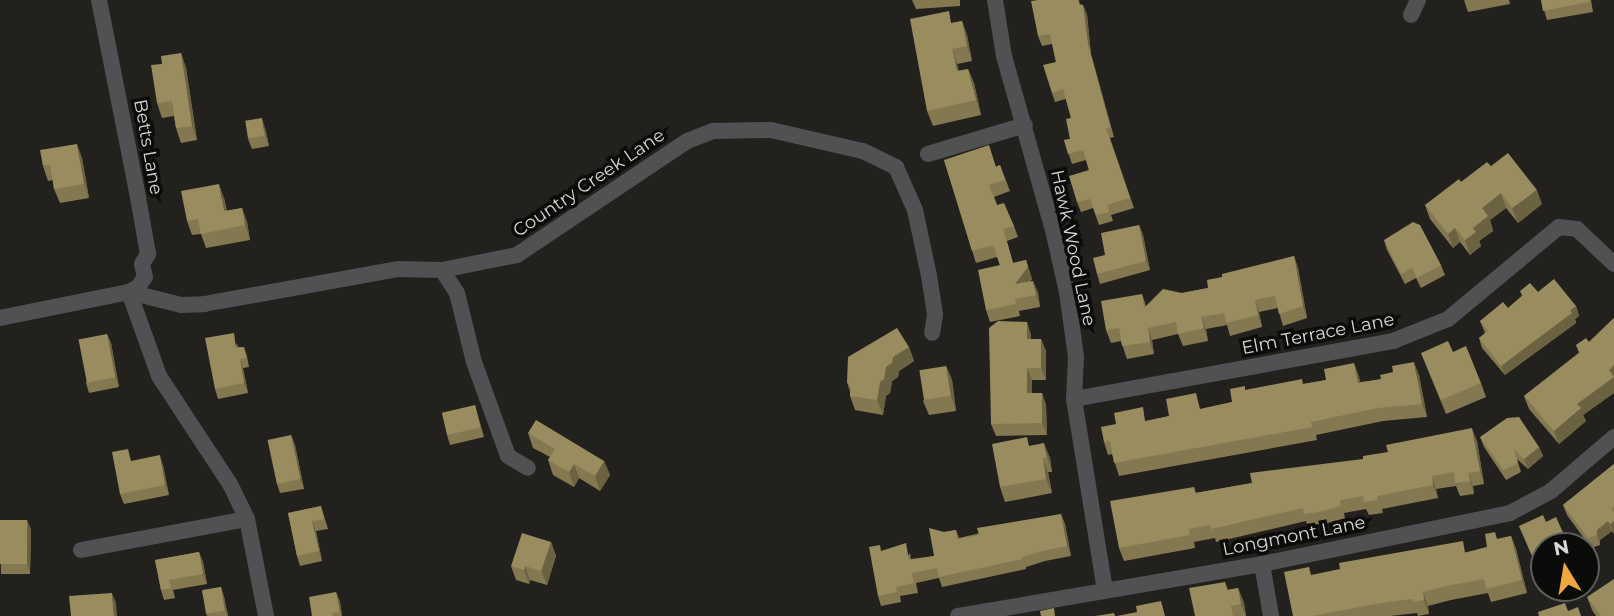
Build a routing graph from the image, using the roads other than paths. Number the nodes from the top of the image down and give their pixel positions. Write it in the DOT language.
graph roads {
  1 [pos="99,0"];
  2 [pos="995,0"];
  3 [pos="1025,125"];
  4 [pos="928,155"];
  5 [pos="1614,264"];
  6 [pos="442,270"];
  7 [pos="129,292"];
  8 [pos="0,317"];
  9 [pos="932,333"];
  10 [pos="1074,399"];
  11 [pos="1614,437"];
  12 [pos="528,468"];
  13 [pos="247,519"];
  14 [pos="81,550"];
  15 [pos="1262,564"];
  16 [pos="1105,590"];
  17 [pos="266,616"];
  18 [pos="958,616"];
  19 [pos="1271,616"];
  1 -- 7 [label="street, Betts Lane"];
  2 -- 3 [label="street, Hawk Wood Lane"];
  3 -- 4 [label="street"];
  3 -- 10 [label="street, Hawk Wood Lane"];
  5 -- 10 [label="street, Elm Terrace Lane"];
  6 -- 7 [label="street, Country Creek Lane"];
  6 -- 9 [label="street, Country Creek Lane"];
  6 -- 12 [label="street"];
  7 -- 8 [label="street"];
  7 -- 13 [label="street"];
  10 -- 16 [label="street, Hawk Wood Lane"];
  11 -- 15 [label="street, Longmont Lane"];
  13 -- 14 [label="street"];
  13 -- 17 [label="street"];
  15 -- 16 [label="street, Longmont Lane"];
  15 -- 19 [label="street"];
  16 -- 18 [label="street, Longmont Lane"];
}
